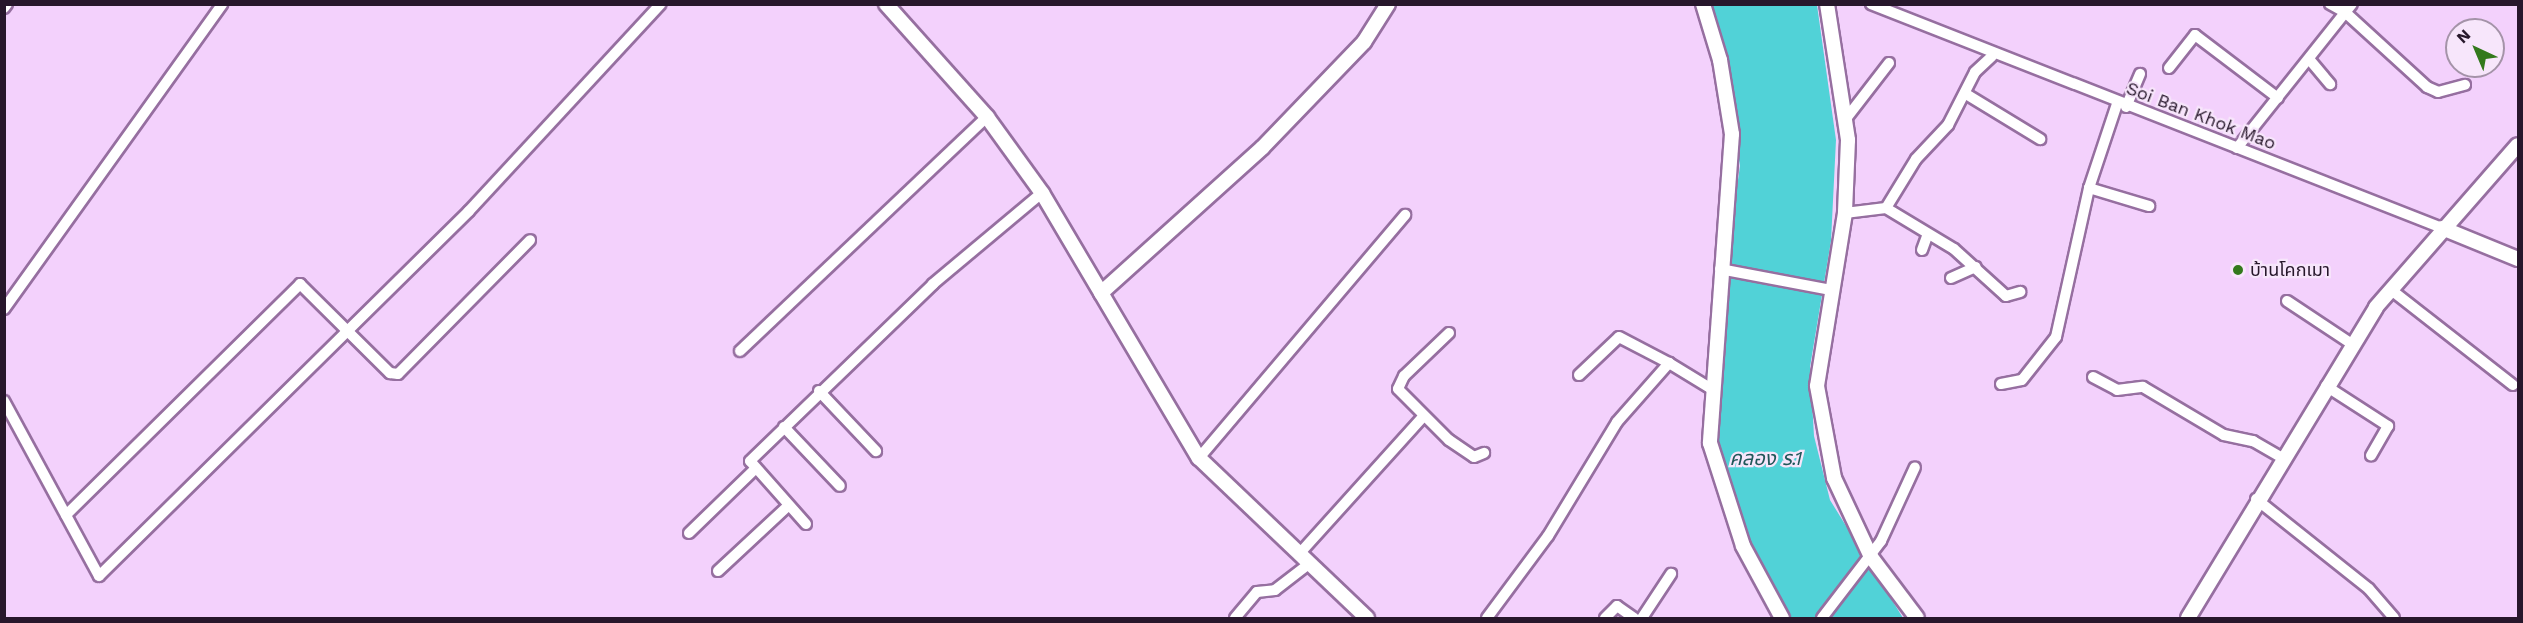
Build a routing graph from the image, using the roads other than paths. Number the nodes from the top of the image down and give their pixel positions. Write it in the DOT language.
graph roads {
  1 [pos="7,4"];
  2 [pos="222,4"];
  3 [pos="661,4"];
  4 [pos="886,4"];
  5 [pos="1388,4"];
  6 [pos="1703,4"];
  7 [pos="1827,4"];
  8 [pos="2330,4"];
  9 [pos="1876,5"];
  10 [pos="4,8"];
  11 [pos="2349,9"];
  12 [pos="1992,56"];
  13 [pos="2309,60"];
  14 [pos="1889,63"];
  15 [pos="2169,68"];
  16 [pos="2140,74"];
  17 [pos="2330,84"];
  18 [pos="2465,85"];
  19 [pos="1966,94"];
  20 [pos="2278,98"];
  21 [pos="2122,105"];
  22 [pos="987,117"];
  23 [pos="1845,120"];
  24 [pos="2040,139"];
  25 [pos="2518,145"];
  26 [pos="2237,148"];
  27 [pos="2089,188"];
  28 [pos="1042,193"];
  29 [pos="2149,207"];
  30 [pos="1886,208"];
  31 [pos="1845,213"];
  32 [pos="1406,215"];
  33 [pos="2442,228"];
  34 [pos="1927,236"];
  35 [pos="530,240"];
  36 [pos="1922,250"];
  37 [pos="2518,259"];
  38 [pos="1976,267"];
  39 [pos="1720,269"];
  40 [pos="1951,278"];
  41 [pos="1832,290"];
  42 [pos="2390,290"];
  43 [pos="2020,292"];
  44 [pos="1101,293"];
  45 [pos="2287,301"];
  46 [pos="4,309"];
  47 [pos="348,331"];
  48 [pos="1449,333"];
  49 [pos="2352,344"];
  50 [pos="740,351"];
  51 [pos="1669,363"];
  52 [pos="1579,375"];
  53 [pos="2093,377"];
  54 [pos="2001,384"];
  55 [pos="2513,385"];
  56 [pos="2326,386"];
  57 [pos="1710,388"];
  58 [pos="819,391"];
  59 [pos="4,401"];
  60 [pos="1423,417"];
  61 [pos="784,427"];
  62 [pos="876,451"];
  63 [pos="1484,453"];
  64 [pos="2371,456"];
  65 [pos="1199,458"];
  66 [pos="2282,458"];
  67 [pos="1915,467"];
  68 [pos="756,468"];
  69 [pos="840,486"];
  70 [pos="2256,499"];
  71 [pos="788,506"];
  72 [pos="66,516"];
  73 [pos="806,524"];
  74 [pos="688,533"];
  75 [pos="1871,557"];
  76 [pos="1305,558"];
  77 [pos="718,571"];
  78 [pos="1671,574"];
  79 [pos="1235,618"];
  80 [pos="1366,618"];
  81 [pos="1487,618"];
  82 [pos="1605,618"];
  83 [pos="1634,618"];
  84 [pos="1642,618"];
  85 [pos="1782,618"];
  86 [pos="1822,618"];
  87 [pos="1917,618"];
  88 [pos="2188,618"];
  89 [pos="2394,618"];
  1 -- 10 [label="street"];
  2 -- 46 [label="street"];
  3 -- 47 [label="street"];
  4 -- 22 [label="street"];
  5 -- 44 [label="street"];
  6 -- 39 [label="street"];
  7 -- 23 [label="street"];
  8 -- 11 [label="street"];
  9 -- 12 [label="street, Soi Ban Khok Mao"];
  11 -- 13 [label="street"];
  11 -- 18 [label="street"];
  12 -- 19 [label="street"];
  12 -- 21 [label="street, Soi Ban Khok Mao"];
  13 -- 17 [label="street"];
  13 -- 20 [label="street"];
  14 -- 23 [label="street"];
  15 -- 20 [label="street"];
  16 -- 21 [label="street"];
  19 -- 24 [label="street"];
  19 -- 30 [label="street"];
  20 -- 26 [label="street"];
  21 -- 26 [label="street, Soi Ban Khok Mao"];
  21 -- 27 [label="street"];
  22 -- 28 [label="street"];
  22 -- 50 [label="street"];
  23 -- 31 [label="street"];
  25 -- 33 [label="street"];
  26 -- 33 [label="street, Soi Ban Khok Mao"];
  27 -- 29 [label="street"];
  27 -- 54 [label="street"];
  28 -- 44 [label="street"];
  28 -- 58 [label="street"];
  30 -- 31 [label="street"];
  30 -- 34 [label="street"];
  31 -- 41 [label="street"];
  32 -- 65 [label="street"];
  33 -- 37 [label="street, Soi Ban Khok Mao"];
  33 -- 42 [label="street"];
  34 -- 36 [label="street"];
  34 -- 38 [label="street"];
  35 -- 47 [label="street"];
  38 -- 40 [label="street"];
  38 -- 43 [label="street"];
  39 -- 41 [label="street"];
  39 -- 57 [label="street"];
  41 -- 75 [label="street"];
  42 -- 49 [label="street"];
  42 -- 55 [label="street"];
  44 -- 65 [label="street"];
  45 -- 49 [label="street"];
  47 -- 72 [label="street"];
  47 -- 72 [label="street"];
  48 -- 60 [label="street"];
  49 -- 56 [label="street"];
  51 -- 52 [label="street"];
  51 -- 57 [label="street"];
  51 -- 81 [label="street"];
  53 -- 66 [label="street"];
  56 -- 64 [label="street"];
  56 -- 66 [label="street"];
  57 -- 85 [label="street"];
  58 -- 61 [label="street"];
  58 -- 62 [label="street"];
  59 -- 72 [label="street"];
  60 -- 63 [label="street"];
  60 -- 76 [label="street"];
  61 -- 68 [label="street"];
  61 -- 69 [label="street"];
  65 -- 76 [label="street"];
  66 -- 70 [label="street"];
  67 -- 75 [label="street"];
  68 -- 71 [label="street"];
  68 -- 74 [label="street"];
  70 -- 88 [label="street"];
  70 -- 89 [label="street"];
  71 -- 73 [label="street"];
  71 -- 77 [label="street"];
  75 -- 86 [label="street"];
  75 -- 87 [label="street"];
  76 -- 79 [label="street"];
  76 -- 80 [label="street"];
  78 -- 84 [label="street"];
  82 -- 83 [label="street"];
}
